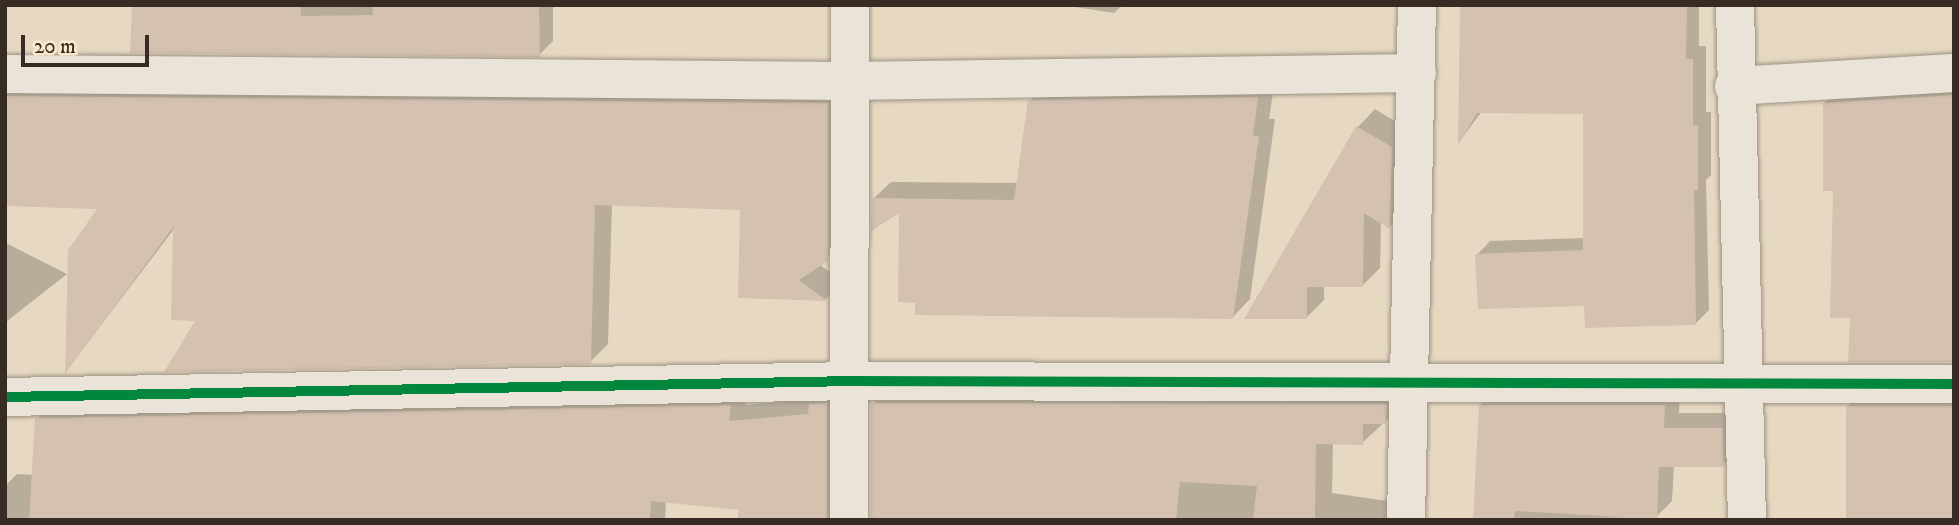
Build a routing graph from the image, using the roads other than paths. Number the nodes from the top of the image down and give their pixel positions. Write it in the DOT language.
graph roads {
  1 [pos="850,5"];
  2 [pos="1417,5"];
  3 [pos="1735,5"];
  4 [pos="1417,73"];
  5 [pos="1954,73"];
  6 [pos="5,74"];
  7 [pos="848,81"];
  8 [pos="1734,86"];
  9 [pos="851,381"];
  10 [pos="1743,384"];
  11 [pos="1954,384"];
  12 [pos="1406,385"];
  13 [pos="5,397"];
  14 [pos="849,520"];
  15 [pos="1406,520"];
  16 [pos="1747,520"];
  1 -- 7 [label="street"];
  2 -- 4 [label="street"];
  3 -- 8 [label="street"];
  4 -- 7 [label="street"];
  4 -- 12 [label="street"];
  5 -- 8 [label="street"];
  6 -- 7 [label="street"];
  7 -- 9 [label="street"];
  8 -- 10 [label="street"];
  9 -- 12 [label="street"];
  9 -- 13 [label="street"];
  9 -- 14 [label="street"];
  10 -- 11 [label="street"];
  10 -- 12 [label="street"];
  10 -- 16 [label="street"];
  12 -- 15 [label="street"];
}
